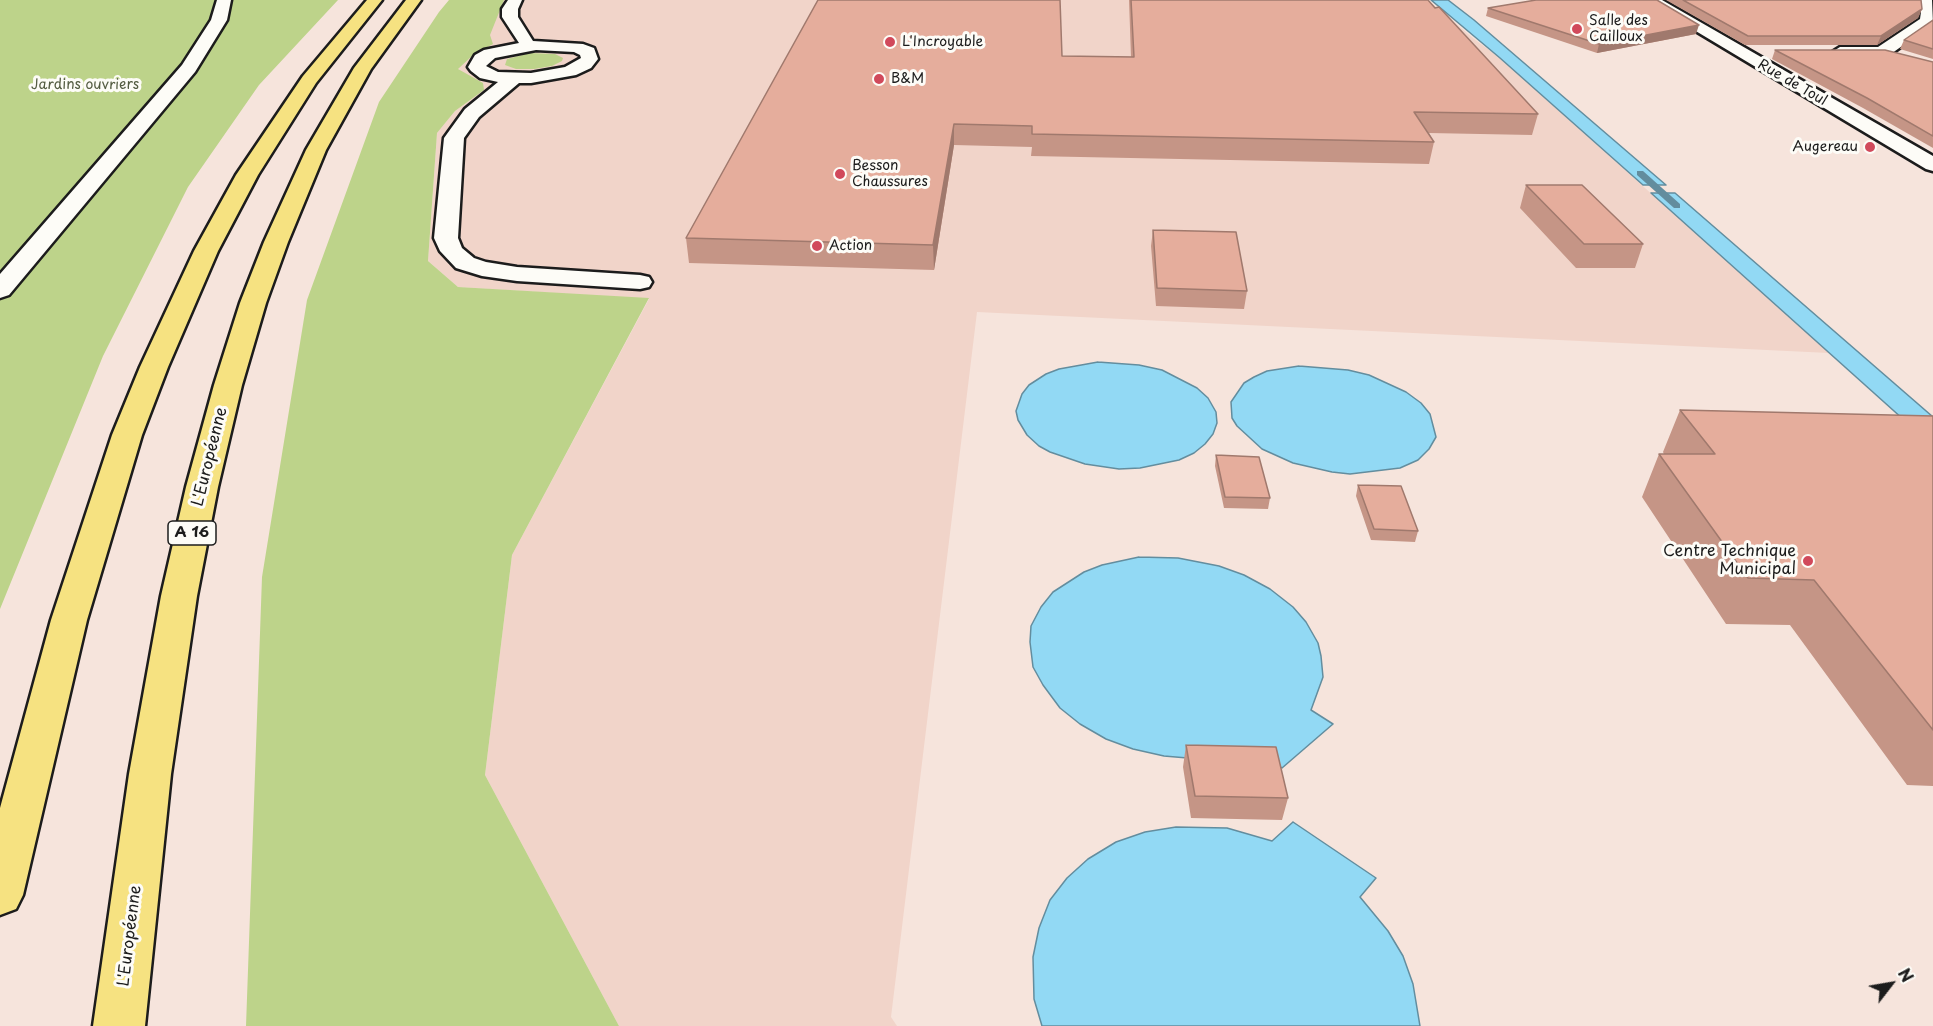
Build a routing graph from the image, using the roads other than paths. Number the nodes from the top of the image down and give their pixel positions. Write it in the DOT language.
graph roads {
  1 [pos="224,0"];
  2 [pos="369,0"];
  3 [pos="414,0"];
  4 [pos="430,0"];
  5 [pos="515,0"];
  6 [pos="1651,0"];
  7 [pos="1925,0"];
  8 [pos="383,15"];
  9 [pos="354,24"];
  10 [pos="528,45"];
  11 [pos="1739,52"];
  12 [pos="1775,52"];
  13 [pos="1822,52"];
  14 [pos="1882,52"];
  15 [pos="1903,57"];
  16 [pos="514,78"];
  17 [pos="1933,165"];
  18 [pos="640,282"];
  19 [pos="0,290"];
  20 [pos="0,895"];
  21 [pos="119,1026"];
  1 -- 19 [label="street"];
  2 -- 9 [label="highway"];
  3 -- 8 [label="highway, L'Européenne / A 16"];
  4 -- 8 [label="highway"];
  5 -- 10 [label="street"];
  6 -- 11 [label="street, Rue de Toul"];
  7 -- 14 [label="street"];
  8 -- 9 [label="highway, L'Européenne / A 16"];
  8 -- 21 [label="highway, L'Européenne / A 16"];
  9 -- 20 [label="highway, L'Européenne / A 16"];
  10 -- 16 [label="street"];
  10 -- 16 [label="street"];
  11 -- 12 [label="street"];
  11 -- 17 [label="street, Rue de Toul"];
  13 -- 14 [label="street"];
  14 -- 15 [label="street"];
  16 -- 18 [label="street"];
}
